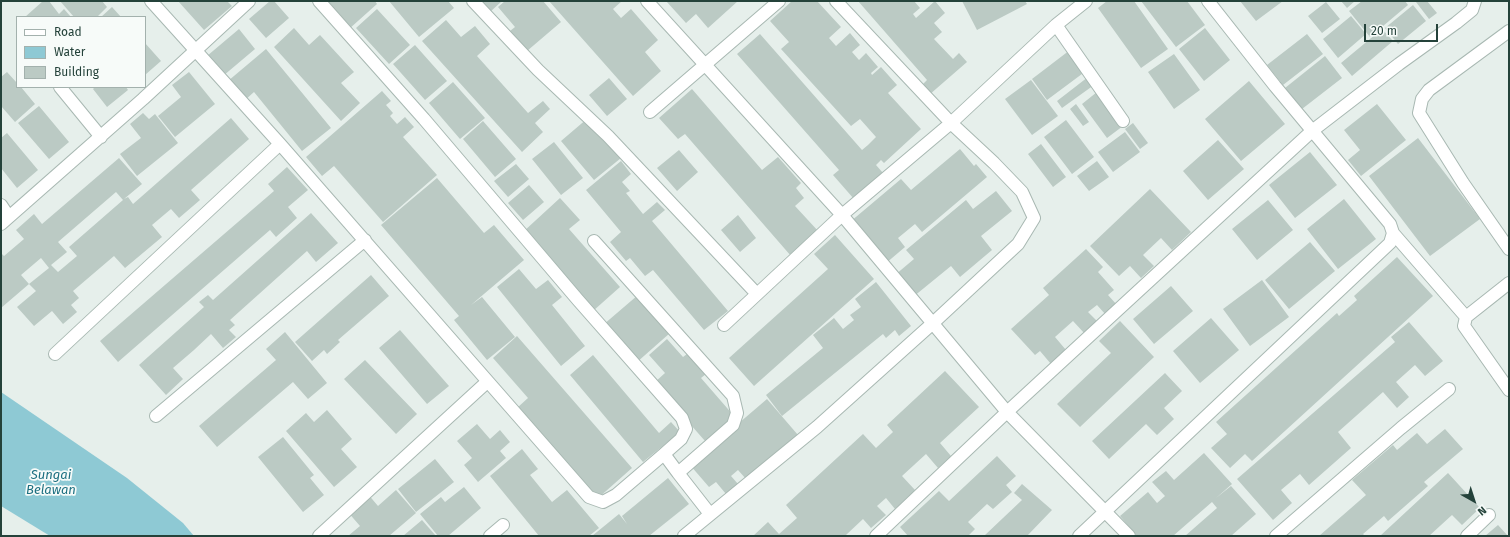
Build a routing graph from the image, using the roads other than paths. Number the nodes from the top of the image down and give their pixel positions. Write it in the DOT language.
graph roads {
  1 [pos="151,1"];
  2 [pos="249,1"];
  3 [pos="319,1"];
  4 [pos="473,1"];
  5 [pos="647,1"];
  6 [pos="779,1"];
  7 [pos="836,1"];
  8 [pos="1086,1"];
  9 [pos="1208,1"];
  10 [pos="1475,1"];
  11 [pos="1056,25"];
  12 [pos="1507,36"];
  13 [pos="195,50"];
  14 [pos="704,65"];
  15 [pos="61,88"];
  16 [pos="650,112"];
  17 [pos="1123,121"];
  18 [pos="951,123"];
  19 [pos="1312,131"];
  20 [pos="101,137"];
  21 [pos="280,144"];
  22 [pos="1,205"];
  23 [pos="842,215"];
  24 [pos="5,220"];
  25 [pos="1393,233"];
  26 [pos="365,240"];
  27 [pos="594,241"];
  28 [pos="1509,249"];
  29 [pos="1509,283"];
  30 [pos="756,292"];
  31 [pos="1466,317"];
  32 [pos="933,323"];
  33 [pos="724,325"];
  34 [pos="55,354"];
  35 [pos="488,382"];
  36 [pos="1449,389"];
  37 [pos="1509,390"];
  38 [pos="1007,412"];
  39 [pos="156,416"];
  40 [pos="664,454"];
  41 [pos="678,473"];
  42 [pos="1104,511"];
  43 [pos="710,514"];
  44 [pos="1489,516"];
  45 [pos="503,525"];
  46 [pos="319,536"];
  47 [pos="490,536"];
  48 [pos="684,536"];
  49 [pos="876,536"];
  50 [pos="1079,536"];
  51 [pos="1129,536"];
  52 [pos="1276,536"];
  53 [pos="1467,536"];
  1 -- 13 [label="street"];
  2 -- 13 [label="street"];
  3 -- 40 [label="street"];
  4 -- 30 [label="street"];
  5 -- 14 [label="street"];
  6 -- 14 [label="street"];
  7 -- 18 [label="street"];
  8 -- 11 [label="street"];
  9 -- 19 [label="street"];
  10 -- 19 [label="street"];
  11 -- 17 [label="street"];
  11 -- 18 [label="street"];
  12 -- 28 [label="street"];
  13 -- 20 [label="street"];
  13 -- 21 [label="street"];
  14 -- 16 [label="street"];
  14 -- 23 [label="street"];
  15 -- 20 [label="street"];
  18 -- 23 [label="street"];
  18 -- 32 [label="street"];
  19 -- 25 [label="street"];
  19 -- 38 [label="street"];
  20 -- 24 [label="street"];
  21 -- 26 [label="street"];
  21 -- 34 [label="street"];
  22 -- 24 [label="street"];
  23 -- 30 [label="street"];
  23 -- 32 [label="street"];
  25 -- 31 [label="street"];
  25 -- 42 [label="street"];
  26 -- 35 [label="street"];
  26 -- 39 [label="street"];
  27 -- 41 [label="street"];
  29 -- 31 [label="street"];
  30 -- 33 [label="street"];
  31 -- 37 [label="street"];
  32 -- 38 [label="street"];
  32 -- 43 [label="street"];
  35 -- 40 [label="street"];
  35 -- 46 [label="street"];
  36 -- 52 [label="street"];
  38 -- 42 [label="street"];
  38 -- 49 [label="street"];
  40 -- 41 [label="street"];
  41 -- 43 [label="street"];
  42 -- 50 [label="street"];
  42 -- 51 [label="street"];
  43 -- 48 [label="street"];
  44 -- 53 [label="street"];
  45 -- 47 [label="street"];
}
